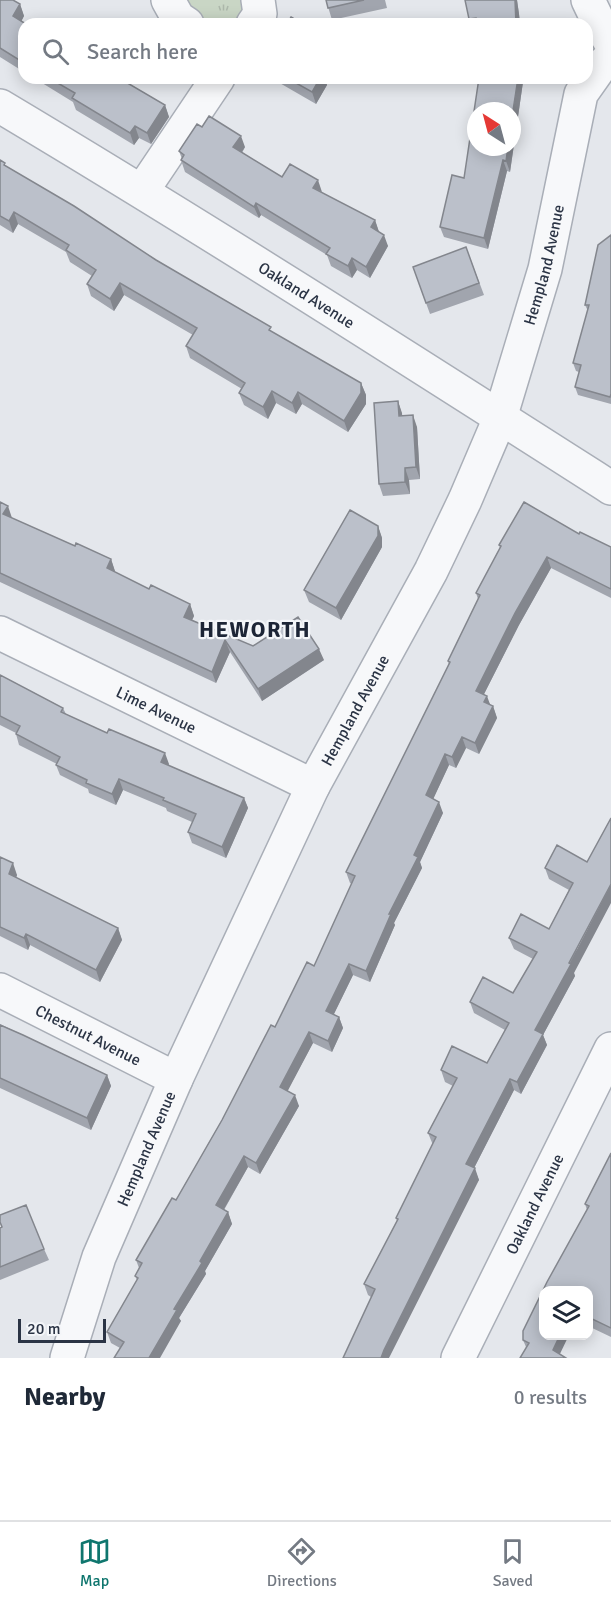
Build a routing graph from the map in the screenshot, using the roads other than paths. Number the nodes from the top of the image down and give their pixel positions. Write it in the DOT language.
graph roads {
  1 [pos="168,0"];
  2 [pos="258,0"];
  3 [pos="588,0"];
  4 [pos="178,18"];
  5 [pos="257,18"];
  6 [pos="611,43"];
  7 [pos="611,57"];
  8 [pos="593,77"];
  9 [pos="214,84"];
  10 [pos="588,84"];
  11 [pos="0,106"];
  12 [pos="142,191"];
  13 [pos="500,418"];
  14 [pos="611,488"];
  15 [pos="0,633"];
  16 [pos="313,786"];
  17 [pos="0,990"];
  18 [pos="611,1049"];
  19 [pos="176,1079"];
  20 [pos="67,1358"];
  21 [pos="458,1358"];
  1 -- 4 [label="street"];
  2 -- 5 [label="street"];
  3 -- 6 [label="street"];
  7 -- 8 [label="street, Hempland Avenue"];
  9 -- 12 [label="street"];
  10 -- 13 [label="street, Hempland Avenue"];
  11 -- 12 [label="street, Oakland Avenue"];
  12 -- 13 [label="street, Oakland Avenue"];
  13 -- 14 [label="street, Oakland Avenue"];
  13 -- 16 [label="street, Hempland Avenue"];
  15 -- 16 [label="street, Lime Avenue"];
  16 -- 19 [label="street, Hempland Avenue"];
  17 -- 19 [label="street, Chestnut Avenue"];
  18 -- 21 [label="street, Oakland Avenue"];
  19 -- 20 [label="street, Hempland Avenue"];
}
